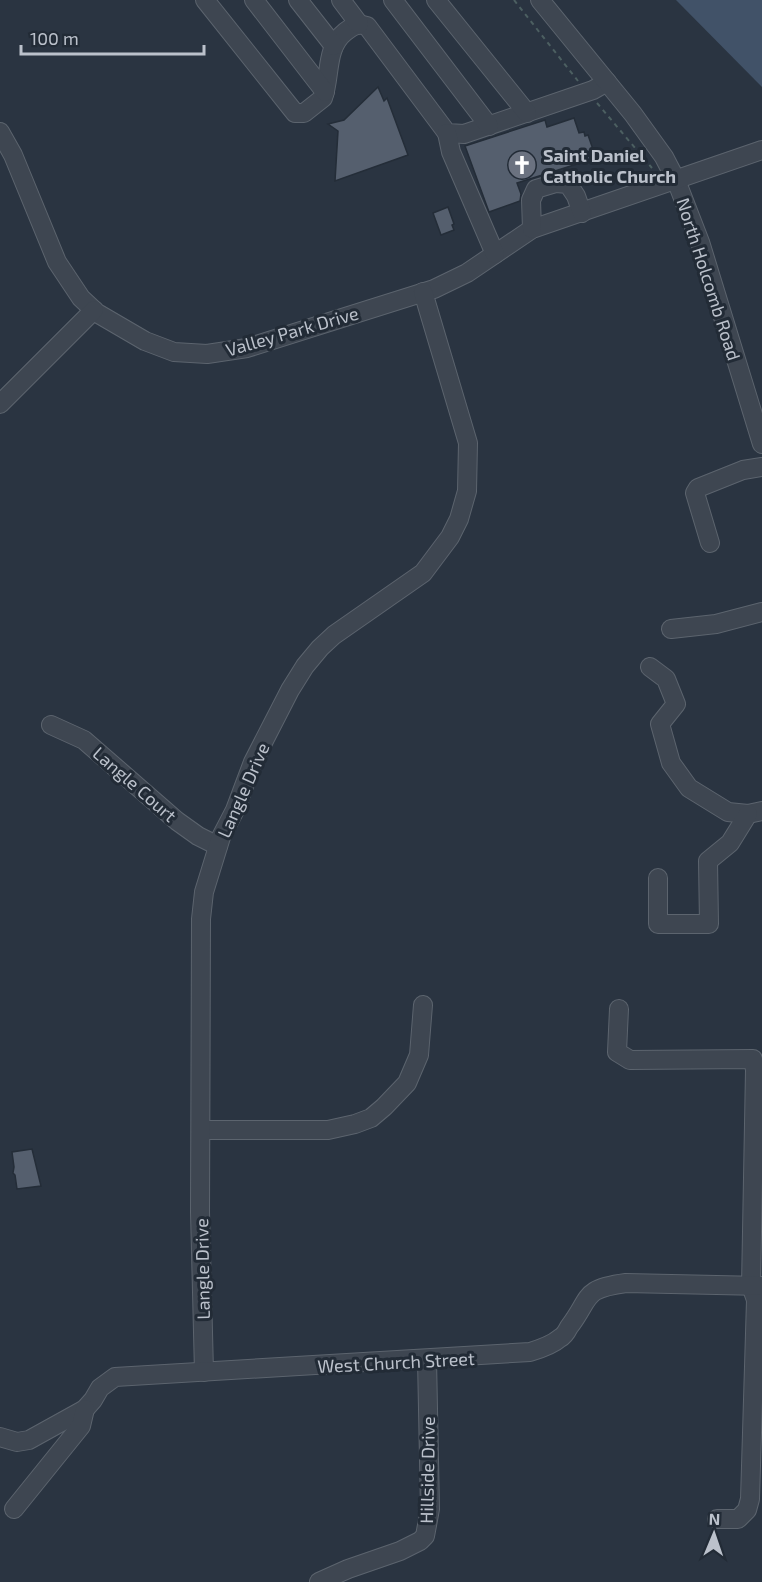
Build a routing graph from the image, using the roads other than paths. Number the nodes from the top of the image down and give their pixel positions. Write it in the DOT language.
graph roads {
  1 [pos="205,0"];
  2 [pos="254,0"];
  3 [pos="298,0"];
  4 [pos="341,0"];
  5 [pos="393,0"];
  6 [pos="436,0"];
  7 [pos="540,0"];
  8 [pos="359,24"];
  9 [pos="334,46"];
  10 [pos="607,82"];
  11 [pos="325,92"];
  12 [pos="527,113"];
  13 [pos="489,126"];
  14 [pos="0,132"];
  15 [pos="447,133"];
  16 [pos="762,150"];
  17 [pos="676,180"];
  18 [pos="582,213"];
  19 [pos="532,230"];
  20 [pos="495,254"];
  21 [pos="423,292"];
  22 [pos="94,310"];
  23 [pos="0,404"];
  24 [pos="762,444"];
  25 [pos="762,466"];
  26 [pos="710,543"];
  27 [pos="762,612"];
  28 [pos="671,629"];
  29 [pos="650,667"];
  30 [pos="51,725"];
  31 [pos="755,812"];
  32 [pos="219,846"];
  33 [pos="658,878"];
  34 [pos="423,1005"];
  35 [pos="619,1009"];
  36 [pos="758,1070"];
  37 [pos="202,1130"];
  38 [pos="757,1286"];
  39 [pos="427,1359"];
  40 [pos="204,1372"];
  41 [pos="84,1409"];
  42 [pos="0,1437"];
  43 [pos="14,1509"];
  44 [pos="717,1519"];
  45 [pos="320,1582"];
  1 -- 11 [label="street"];
  2 -- 11 [label="street"];
  3 -- 9 [label="street"];
  4 -- 8 [label="street"];
  5 -- 13 [label="street"];
  6 -- 12 [label="street"];
  7 -- 10 [label="street, North Holcomb Road"];
  8 -- 9 [label="street"];
  8 -- 15 [label="street"];
  9 -- 11 [label="street"];
  10 -- 12 [label="street"];
  10 -- 17 [label="street, North Holcomb Road"];
  12 -- 13 [label="street"];
  13 -- 15 [label="street"];
  14 -- 22 [label="street, Valley Park Drive"];
  15 -- 20 [label="street"];
  16 -- 17 [label="street, Valley Park Drive"];
  17 -- 18 [label="street, Valley Park Drive"];
  17 -- 24 [label="street, North Holcomb Road"];
  18 -- 19 [label="street, Valley Park Drive"];
  18 -- 19 [label="street"];
  19 -- 20 [label="street, Valley Park Drive"];
  20 -- 21 [label="street, Valley Park Drive"];
  21 -- 22 [label="street, Valley Park Drive"];
  21 -- 32 [label="street, Langle Drive"];
  22 -- 23 [label="street"];
  25 -- 26 [label="street"];
  27 -- 28 [label="street"];
  29 -- 31 [label="street"];
  30 -- 32 [label="street, Langle Court"];
  31 -- 33 [label="street"];
  32 -- 37 [label="street, Langle Drive"];
  34 -- 37 [label="street"];
  35 -- 36 [label="street"];
  36 -- 38 [label="street"];
  37 -- 40 [label="street, Langle Drive"];
  38 -- 39 [label="street, West Church Street"];
  38 -- 44 [label="street"];
  39 -- 40 [label="street, West Church Street"];
  39 -- 45 [label="street, Hillside Drive"];
  40 -- 41 [label="street, West Church Street"];
  41 -- 42 [label="street, West Church Street"];
  41 -- 43 [label="street"];
}
